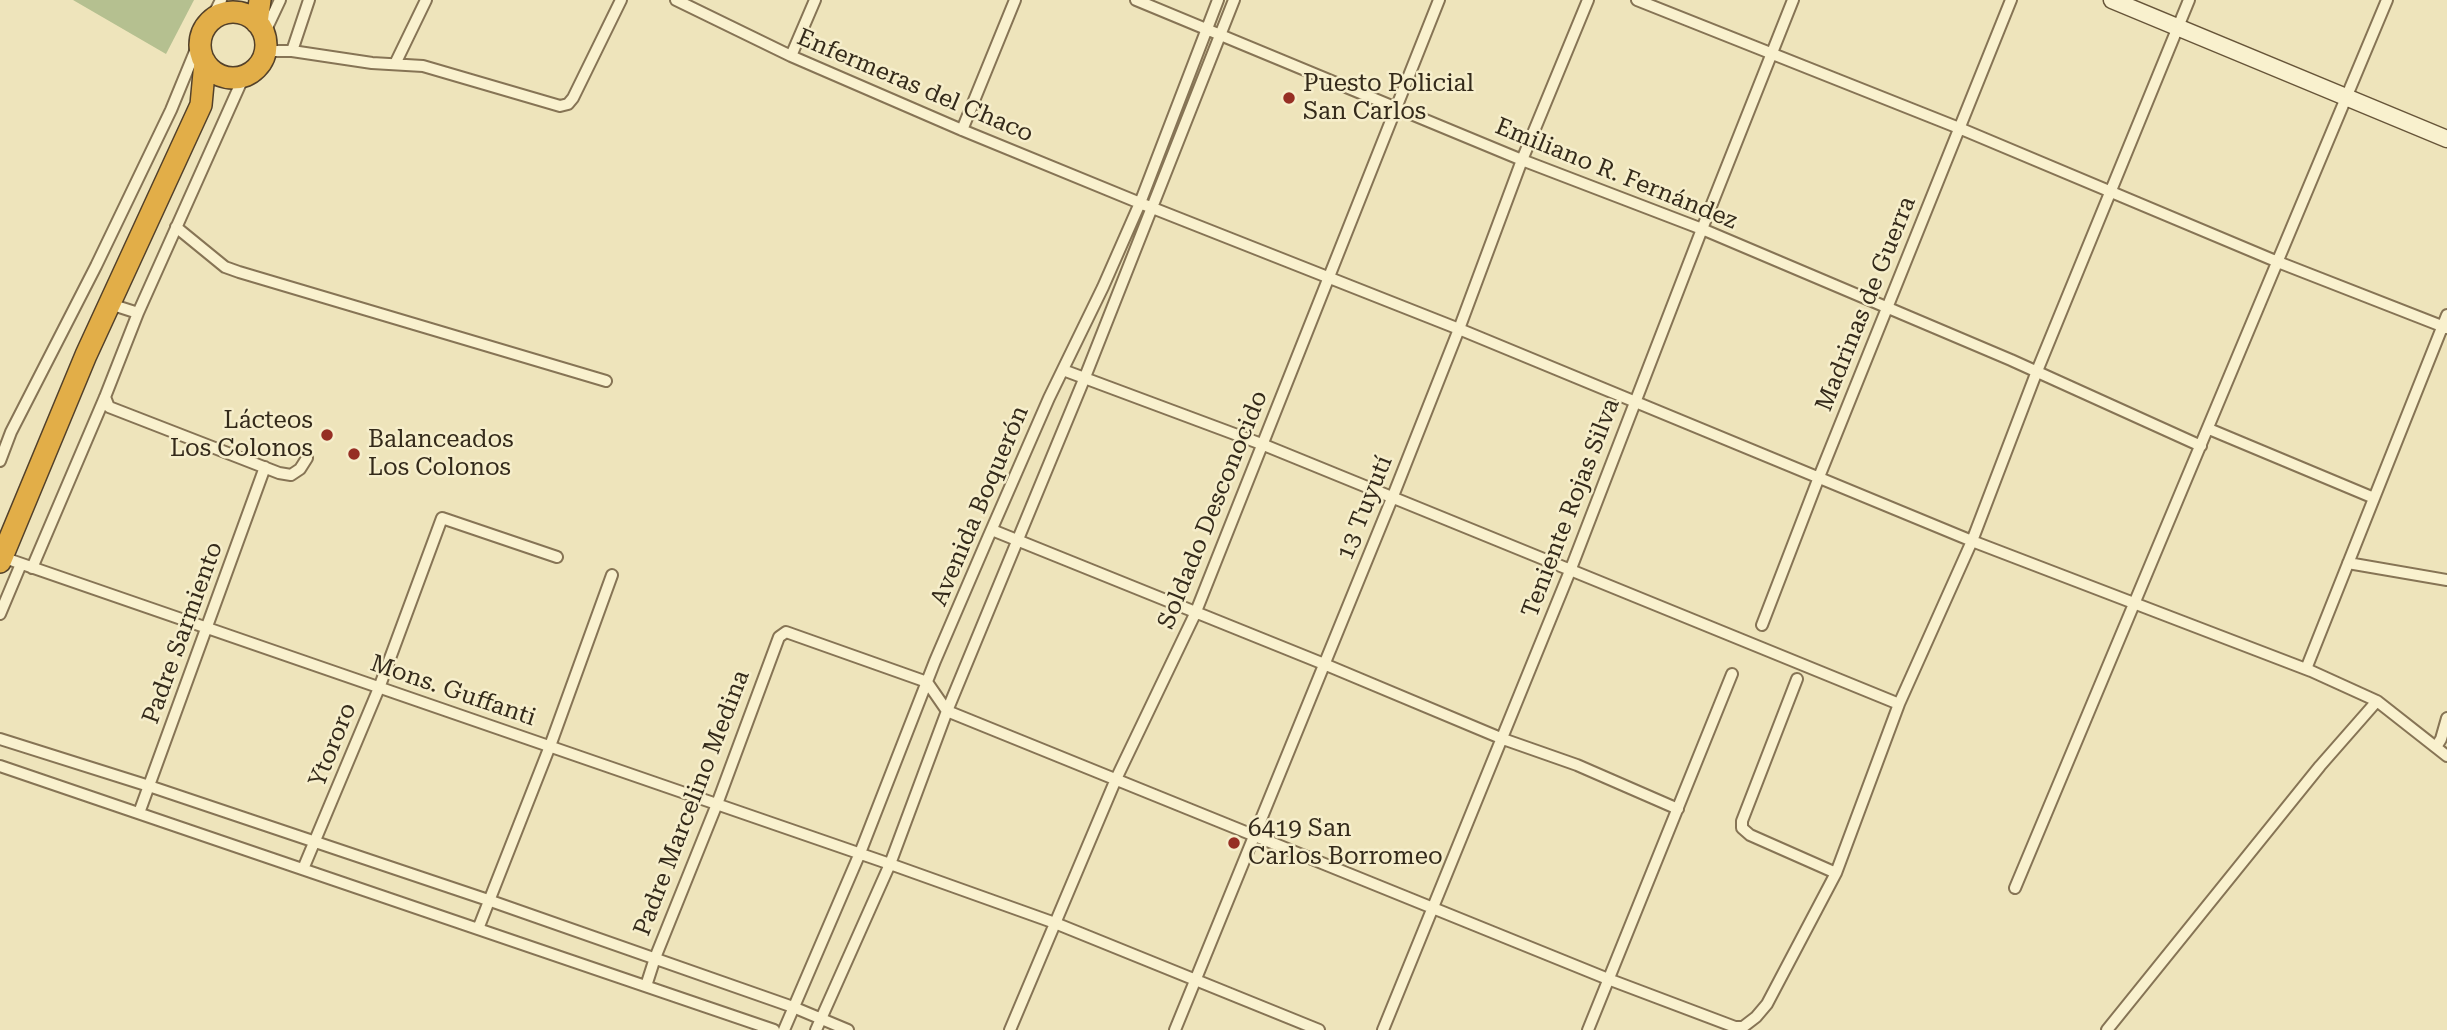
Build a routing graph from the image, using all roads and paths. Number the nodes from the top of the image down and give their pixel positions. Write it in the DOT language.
graph roads {
  1 [pos="240,0"];
  2 [pos="260,0"];
  3 [pos="280,0"];
  4 [pos="309,0"];
  5 [pos="426,0"];
  6 [pos="621,0"];
  7 [pos="676,0"];
  8 [pos="815,0"];
  9 [pos="1015,0"];
  10 [pos="1136,0"];
  11 [pos="1218,0"];
  12 [pos="1234,0"];
  13 [pos="1439,0"];
  14 [pos="1588,0"];
  15 [pos="1637,0"];
  16 [pos="1793,0"];
  17 [pos="2011,0"];
  18 [pos="2112,0"];
  19 [pos="2189,0"];
  20 [pos="2387,0"];
  21 [pos="214,18"];
  22 [pos="2178,28"];
  23 [pos="1207,29"];
  24 [pos="1221,35"];
  25 [pos="262,36"];
  26 [pos="292,51"];
  27 [pos="1771,54"];
  28 [pos="791,56"];
  29 [pos="205,62"];
  30 [pos="395,64"];
  31 [pos="241,77"];
  32 [pos="2347,98"];
  33 [pos="201,105"];
  34 [pos="1396,108"];
  35 [pos="1959,128"];
  36 [pos="962,130"];
  37 [pos="2447,139"];
  38 [pos="1522,160"];
  39 [pos="2110,192"];
  40 [pos="1140,203"];
  41 [pos="1153,208"];
  42 [pos="176,227"];
  43 [pos="1702,229"];
  44 [pos="2278,262"];
  45 [pos="1329,278"];
  46 [pos="110,304"];
  47 [pos="1886,309"];
  48 [pos="138,313"];
  49 [pos="2446,323"];
  50 [pos="1459,330"];
  51 [pos="1063,370"];
  52 [pos="2037,371"];
  53 [pos="1085,377"];
  54 [pos="606,381"];
  55 [pos="105,397"];
  56 [pos="1635,403"];
  57 [pos="2209,429"];
  58 [pos="1264,445"];
  59 [pos="2201,446"];
  60 [pos="307,458"];
  61 [pos="0,461"];
  62 [pos="265,467"];
  63 [pos="1819,477"];
  64 [pos="1393,496"];
  65 [pos="2374,498"];
  66 [pos="992,530"];
  67 [pos="1017,541"];
  68 [pos="1972,541"];
  69 [pos="557,557"];
  70 [pos="14,563"];
  71 [pos="2348,564"];
  72 [pos="1570,571"];
  73 [pos="612,575"];
  74 [pos="2447,580"];
  75 [pos="2135,604"];
  76 [pos="0,614"];
  77 [pos="1195,614"];
  78 [pos="1762,625"];
  79 [pos="206,628"];
  80 [pos="1324,664"];
  81 [pos="2306,669"];
  82 [pos="1732,674"];
  83 [pos="1797,679"];
  84 [pos="927,682"];
  85 [pos="379,688"];
  86 [pos="2377,702"];
  87 [pos="1899,704"];
  88 [pos="947,711"];
  89 [pos="2447,718"];
  90 [pos="0,739"];
  91 [pos="1503,739"];
  92 [pos="2441,743"];
  93 [pos="550,746"];
  94 [pos="2447,756"];
  95 [pos="0,766"];
  96 [pos="1116,779"];
  97 [pos="149,786"];
  98 [pos="717,804"];
  99 [pos="1678,808"];
  100 [pos="139,813"];
  101 [pos="1255,835"];
  102 [pos="315,843"];
  103 [pos="860,853"];
  104 [pos="890,864"];
  105 [pos="303,869"];
  106 [pos="1836,873"];
  107 [pos="2015,888"];
  108 [pos="488,900"];
  109 [pos="1433,906"];
  110 [pos="1055,923"];
  111 [pos="478,929"];
  112 [pos="654,958"];
  113 [pos="1608,979"];
  114 [pos="1196,981"];
  115 [pos="646,986"];
  116 [pos="793,1007"];
  117 [pos="820,1018"];
  118 [pos="774,1030"];
  119 [pos="784,1030"];
  120 [pos="816,1030"];
  121 [pos="848,1030"];
  122 [pos="1010,1030"];
  123 [pos="1175,1030"];
  124 [pos="1319,1030"];
  125 [pos="1383,1030"];
  126 [pos="1588,1030"];
  127 [pos="2107,1030"];
  1 -- 21 [label="highway"];
  2 -- 25 [label="highway"];
  3 -- 25 [label="street"];
  4 -- 26 [label="street"];
  5 -- 30 [label="street"];
  6 -- 30 [label="street"];
  7 -- 28 [label="street, Enfermeras del Chaco"];
  8 -- 28 [label="street"];
  9 -- 36 [label="street"];
  10 -- 23 [label="street, Emiliano R. Fernández"];
  11 -- 23 [label="street, Avenida Boquerón"];
  12 -- 24 [label="street, Avenida Boquerón"];
  13 -- 34 [label="street, Soldado Desconocido"];
  14 -- 38 [label="street, 13 Tuyutí"];
  15 -- 27 [label="street"];
  16 -- 27 [label="street, Teniente Rojas Silva"];
  17 -- 35 [label="street, Madrinas de Guerra"];
  18 -- 22 [label="street"];
  19 -- 22 [label="street"];
  20 -- 32 [label="street"];
  21 -- 25 [label="highway"];
  21 -- 29 [label="highway"];
  21 -- 61 [label="street"];
  22 -- 32 [label="street"];
  22 -- 39 [label="street"];
  23 -- 24 [label="street, Emiliano R. Fernández"];
  23 -- 40 [label="street, Avenida Boquerón"];
  24 -- 34 [label="street, Emiliano R. Fernández"];
  24 -- 41 [label="street, Avenida Boquerón"];
  25 -- 26 [label="street"];
  25 -- 31 [label="highway"];
  26 -- 30 [label="street"];
  27 -- 35 [label="street"];
  27 -- 43 [label="street, Teniente Rojas Silva"];
  28 -- 36 [label="street, Enfermeras del Chaco"];
  29 -- 31 [label="highway"];
  29 -- 33 [label="highway"];
  31 -- 33 [label="highway"];
  31 -- 42 [label="street"];
  32 -- 37 [label="street"];
  32 -- 44 [label="street"];
  33 -- 46 [label="highway"];
  34 -- 38 [label="street, Emiliano R. Fernández"];
  34 -- 45 [label="street, Soldado Desconocido"];
  35 -- 39 [label="street"];
  35 -- 47 [label="street, Madrinas de Guerra"];
  36 -- 40 [label="street, Enfermeras del Chaco"];
  38 -- 43 [label="street, Emiliano R. Fernández"];
  38 -- 50 [label="street, 13 Tuyutí"];
  39 -- 44 [label="street"];
  39 -- 52 [label="street"];
  40 -- 41 [label="street, Enfermeras del Chaco"];
  40 -- 51 [label="street, Avenida Boquerón"];
  41 -- 45 [label="street, Enfermeras del Chaco"];
  41 -- 53 [label="street, Avenida Boquerón"];
  42 -- 48 [label="street"];
  42 -- 54 [label="street"];
  43 -- 47 [label="street, Emiliano R. Fernández"];
  43 -- 56 [label="street, Teniente Rojas Silva"];
  44 -- 49 [label="street"];
  44 -- 57 [label="street"];
  45 -- 50 [label="street, Enfermeras del Chaco"];
  45 -- 58 [label="street, Soldado Desconocido"];
  46 -- 48 [label="street"];
  46 -- 70 [label="highway"];
  47 -- 52 [label="street, Emiliano R. Fernández"];
  47 -- 63 [label="street, Madrinas de Guerra"];
  48 -- 55 [label="street"];
  49 -- 65 [label="street"];
  50 -- 56 [label="street, Enfermeras del Chaco"];
  50 -- 64 [label="street, 13 Tuyutí"];
  51 -- 53 [label="street"];
  51 -- 66 [label="street, Avenida Boquerón"];
  52 -- 59 [label="street, Emiliano R. Fernández"];
  52 -- 68 [label="street"];
  53 -- 58 [label="street"];
  53 -- 67 [label="street, Avenida Boquerón"];
  55 -- 62 [label="street"];
  55 -- 70 [label="street"];
  56 -- 63 [label="street, Enfermeras del Chaco"];
  56 -- 72 [label="street, Teniente Rojas Silva"];
  57 -- 59 [label="street"];
  57 -- 65 [label="street"];
  58 -- 64 [label="street"];
  58 -- 77 [label="street, Soldado Desconocido"];
  59 -- 75 [label="street"];
  60 -- 62 [label="street"];
  62 -- 79 [label="street, Padre Sarmiento"];
  63 -- 68 [label="street, Enfermeras del Chaco"];
  63 -- 78 [label="street, Madrinas de Guerra"];
  64 -- 72 [label="street"];
  64 -- 80 [label="street, 13 Tuyutí"];
  65 -- 71 [label="street"];
  66 -- 67 [label="street"];
  66 -- 84 [label="street, Avenida Boquerón"];
  67 -- 77 [label="street"];
  67 -- 88 [label="street, Avenida Boquerón"];
  68 -- 75 [label="street, Enfermeras del Chaco"];
  68 -- 87 [label="street"];
  69 -- 85 [label="street, Ytororo"];
  70 -- 76 [label="street"];
  70 -- 79 [label="street, Mons. Guffanti"];
  71 -- 74 [label="street"];
  71 -- 81 [label="street"];
  72 -- 87 [label="street"];
  72 -- 91 [label="street, Teniente Rojas Silva"];
  73 -- 93 [label="street"];
  75 -- 81 [label="street, Enfermeras del Chaco"];
  75 -- 107 [label="street"];
  77 -- 80 [label="street"];
  77 -- 96 [label="street, Soldado Desconocido"];
  79 -- 85 [label="street, Mons. Guffanti"];
  79 -- 97 [label="street, Padre Sarmiento"];
  80 -- 91 [label="street"];
  80 -- 101 [label="street, 13 Tuyutí"];
  81 -- 86 [label="street, Enfermeras del Chaco"];
  82 -- 99 [label="street"];
  83 -- 106 [label="street"];
  84 -- 88 [label="street"];
  84 -- 98 [label="street, Padre Marcelino Medina"];
  84 -- 103 [label="street, Avenida Boquerón"];
  85 -- 93 [label="street, Mons. Guffanti"];
  85 -- 102 [label="street, Ytororo"];
  86 -- 92 [label="street, Enfermeras del Chaco"];
  86 -- 127 [label="street"];
  87 -- 106 [label="street"];
  88 -- 96 [label="street"];
  88 -- 104 [label="street, Avenida Boquerón"];
  89 -- 92 [label="street"];
  90 -- 97 [label="street"];
  91 -- 99 [label="street"];
  91 -- 109 [label="street, Teniente Rojas Silva"];
  92 -- 94 [label="street, Enfermeras del Chaco"];
  93 -- 98 [label="street, Mons. Guffanti"];
  93 -- 108 [label="street"];
  95 -- 100 [label="street"];
  96 -- 101 [label="street"];
  96 -- 110 [label="street, Soldado Desconocido"];
  97 -- 100 [label="street, Padre Sarmiento"];
  97 -- 102 [label="street"];
  98 -- 103 [label="street, Mons. Guffanti"];
  98 -- 112 [label="street, Padre Marcelino Medina"];
  99 -- 113 [label="street"];
  100 -- 105 [label="street"];
  101 -- 109 [label="street"];
  101 -- 114 [label="street, 13 Tuyutí"];
  102 -- 105 [label="street, Ytororo"];
  102 -- 108 [label="street"];
  103 -- 104 [label="street, Mons. Guffanti"];
  103 -- 116 [label="street, Avenida Boquerón"];
  104 -- 110 [label="street, Mons. Guffanti"];
  104 -- 117 [label="street, Avenida Boquerón"];
  105 -- 111 [label="street"];
  106 -- 113 [label="street"];
  108 -- 111 [label="street"];
  108 -- 112 [label="street"];
  109 -- 113 [label="street"];
  109 -- 125 [label="street, Teniente Rojas Silva"];
  110 -- 114 [label="street, Mons. Guffanti"];
  110 -- 122 [label="street, Soldado Desconocido"];
  111 -- 115 [label="street"];
  112 -- 115 [label="street, Padre Marcelino Medina"];
  112 -- 116 [label="street"];
  113 -- 126 [label="street"];
  114 -- 123 [label="street, 13 Tuyutí"];
  114 -- 124 [label="street, Mons. Guffanti"];
  115 -- 118 [label="street"];
  116 -- 117 [label="street"];
  116 -- 119 [label="street, Avenida Boquerón"];
  117 -- 120 [label="street, Avenida Boquerón"];
  117 -- 121 [label="street"];
}
